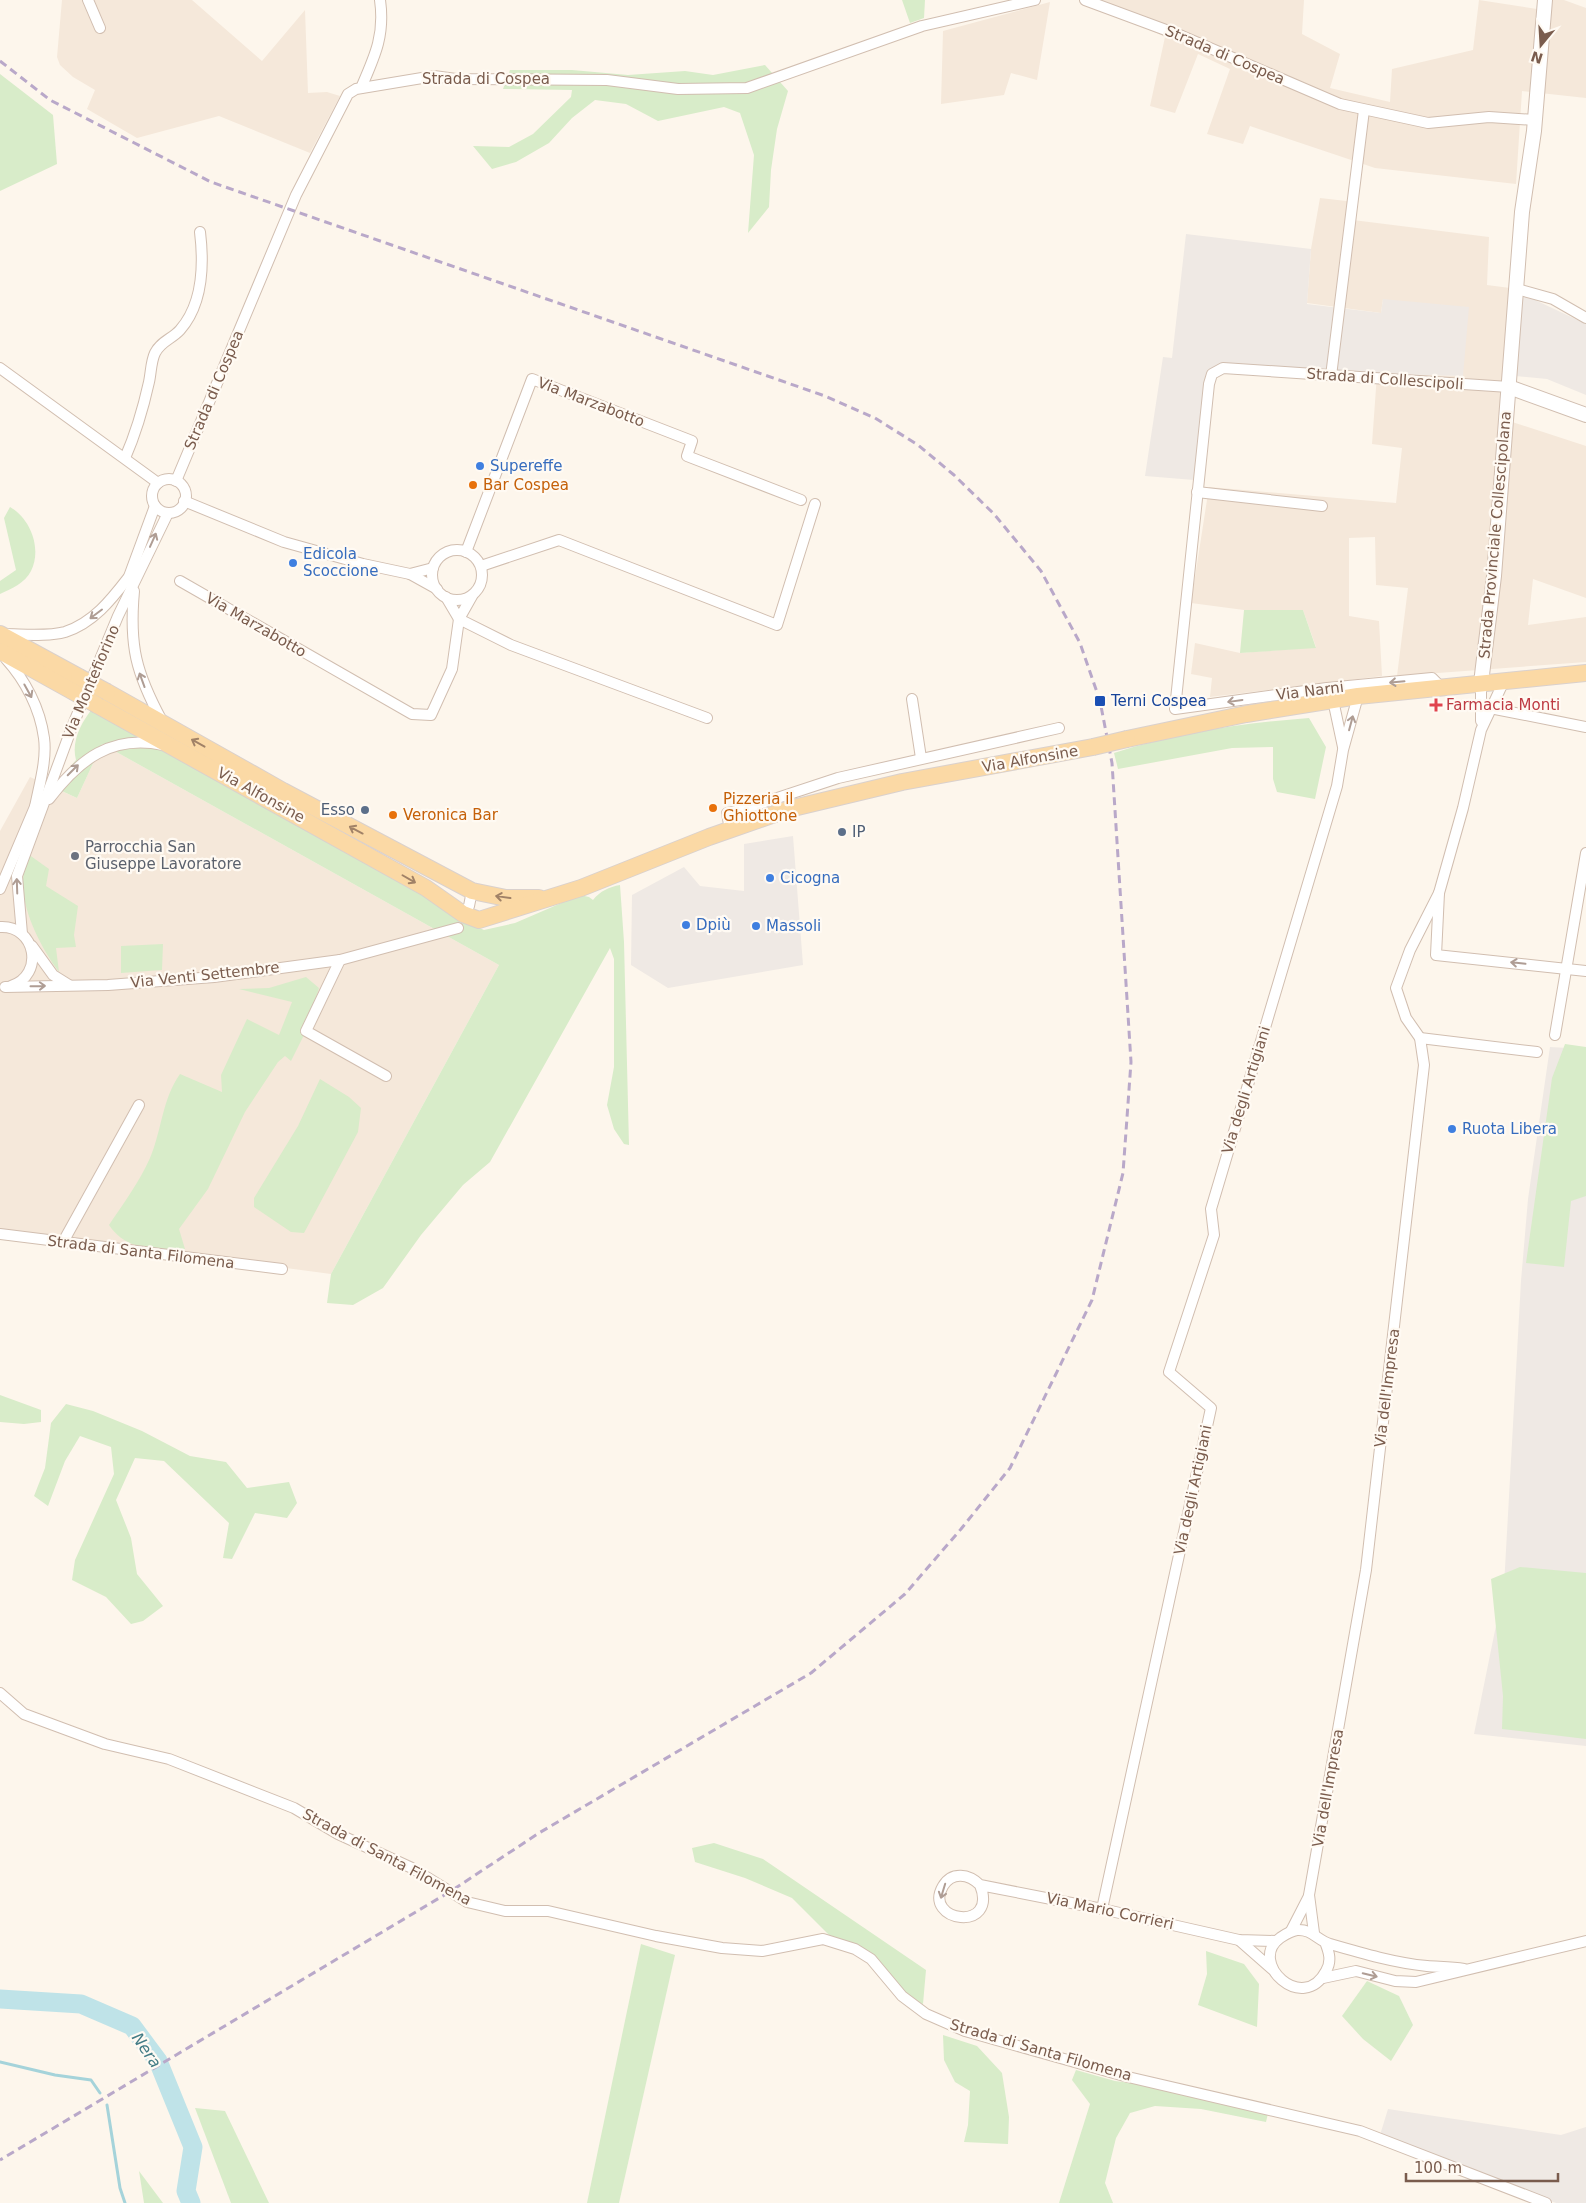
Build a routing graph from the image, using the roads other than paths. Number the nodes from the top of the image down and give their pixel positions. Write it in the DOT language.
graph roads {
  1 [pos="88,0"];
  2 [pos="380,0"];
  3 [pos="1035,0"];
  4 [pos="1085,0"];
  5 [pos="1545,0"];
  6 [pos="100,28"];
  7 [pos="361,88"];
  8 [pos="1364,110"];
  9 [pos="1535,120"];
  10 [pos="200,232"];
  11 [pos="1517,289"];
  12 [pos="1586,318"];
  13 [pos="0,368"];
  14 [pos="1331,376"];
  15 [pos="1509,387"];
  16 [pos="1586,414"];
  17 [pos="125,458"];
  18 [pos="176,481"];
  19 [pos="158,483"];
  20 [pos="1197,492"];
  21 [pos="801,500"];
  22 [pos="184,502"];
  23 [pos="815,504"];
  24 [pos="155,506"];
  25 [pos="1322,506"];
  26 [pos="168,513"];
  27 [pos="466,552"];
  28 [pos="481,566"];
  29 [pos="433,568"];
  30 [pos="410,574"];
  31 [pos="132,580"];
  32 [pos="180,581"];
  33 [pos="436,589"];
  34 [pos="472,596"];
  35 [pos="446,597"];
  36 [pos="459,620"];
  37 [pos="0,634"];
  38 [pos="0,652"];
  39 [pos="1586,674"];
  40 [pos="1504,681"];
  41 [pos="1480,683"];
  42 [pos="75,684"];
  43 [pos="1442,688"];
  44 [pos="1358,696"];
  45 [pos="102,699"];
  46 [pos="912,699"];
  47 [pos="1332,700"];
  48 [pos="1490,708"];
  49 [pos="1175,709"];
  50 [pos="707,718"];
  51 [pos="163,724"];
  52 [pos="1586,726"];
  53 [pos="1059,728"];
  54 [pos="1481,730"];
  55 [pos="1343,750"];
  56 [pos="182,751"];
  57 [pos="921,758"];
  58 [pos="38,807"];
  59 [pos="730,830"];
  60 [pos="1586,853"];
  61 [pos="0,889"];
  62 [pos="472,891"];
  63 [pos="1439,894"];
  64 [pos="551,898"];
  65 [pos="460,921"];
  66 [pos="1,926"];
  67 [pos="22,934"];
  68 [pos="29,943"];
  69 [pos="340,960"];
  70 [pos="1566,968"];
  71 [pos="1586,970"];
  72 [pos="70,985"];
  73 [pos="3,987"];
  74 [pos="1555,1035"];
  75 [pos="1420,1038"];
  76 [pos="1537,1052"];
  77 [pos="386,1076"];
  78 [pos="139,1105"];
  79 [pos="0,1234"];
  80 [pos="63,1242"];
  81 [pos="282,1269"];
  82 [pos="0,1693"];
  83 [pos="980,1885"];
  84 [pos="1309,1895"];
  85 [pos="1102,1909"];
  86 [pos="1291,1931"];
  87 [pos="1314,1933"];
  88 [pos="1239,1940"];
  89 [pos="1276,1941"];
  90 [pos="1325,1942"];
  91 [pos="1585,1942"];
  92 [pos="1397,1960"];
  93 [pos="1272,1969"];
  94 [pos="1464,1969"];
  95 [pos="1323,1978"];
  96 [pos="1395,1981"];
  97 [pos="1546,2203"];
  1 -- 6 [label="street"];
  2 -- 7 [label="street"];
  3 -- 7 [label="street, Strada di Cospea"];
  4 -- 8 [label="street, Strada di Cospea"];
  5 -- 9 [label="street"];
  7 -- 18 [label="street, Strada di Cospea"];
  8 -- 9 [label="street, Strada di Cospea"];
  8 -- 14 [label="street"];
  9 -- 11 [label="street"];
  10 -- 17 [label="street"];
  11 -- 12 [label="street"];
  11 -- 15 [label="street"];
  13 -- 17 [label="street"];
  14 -- 15 [label="street, Strada di Collescipoli"];
  14 -- 20 [label="street, Strada di Collescipoli"];
  15 -- 16 [label="street"];
  15 -- 41 [label="street, Strada Provinciale Collescipolana"];
  17 -- 19 [label="street"];
  18 -- 19 [label="street"];
  18 -- 22 [label="street"];
  19 -- 24 [label="street, Via Montefiorino"];
  20 -- 25 [label="street"];
  20 -- 49 [label="street, Strada di Collescipoli"];
  21 -- 27 [label="street, Via Marzabotto"];
  22 -- 26 [label="street, Via Montefiorino"];
  22 -- 30 [label="street"];
  23 -- 28 [label="street"];
  24 -- 26 [label="street"];
  24 -- 31 [label="street, Via Montefiorino"];
  31 -- 26 [label="street, Via Montefiorino, one-way"];
  27 -- 28 [label="street"];
  27 -- 29 [label="street"];
  28 -- 34 [label="street, Via Marzabotto"];
  29 -- 30 [label="street"];
  29 -- 33 [label="street"];
  30 -- 33 [label="street"];
  31 -- 37 [label="street, one-way"];
  51 -- 31 [label="street, one-way"];
  31 -- 58 [label="street, Via Montefiorino"];
  32 -- 36 [label="street, Via Marzabotto"];
  33 -- 35 [label="street"];
  34 -- 35 [label="street"];
  34 -- 36 [label="street, Via Marzabotto"];
  35 -- 36 [label="street"];
  36 -- 50 [label="street"];
  37 -- 42 [label="main road, Via Alfonsine"];
  38 -- 42 [label="main road, Via Alfonsine"];
  38 -- 58 [label="street, one-way"];
  39 -- 40 [label="main road, Via Narni"];
  40 -- 41 [label="main road, Via Narni"];
  40 -- 48 [label="street"];
  41 -- 43 [label="main road, Via Narni"];
  41 -- 54 [label="street"];
  42 -- 45 [label="main road, Via Alfonsine, bridge"];
  43 -- 44 [label="main road, Via Narni"];
  43 -- 49 [label="street, Via Narni, one-way"];
  44 -- 47 [label="main road, Via Narni"];
  55 -- 44 [label="street, Via degli Artigiani, one-way"];
  45 -- 51 [label="main road, Via Alfonsine"];
  45 -- 56 [label="main road, Via Alfonsine"];
  46 -- 57 [label="street"];
  47 -- 55 [label="street, Via degli Artigiani"];
  47 -- 59 [label="main road, Via Alfonsine, bridge"];
  48 -- 52 [label="street"];
  48 -- 54 [label="street"];
  62 -- 51 [label="main road, Via Alfonsine, one-way"];
  53 -- 57 [label="street, Via Alfonsine"];
  54 -- 63 [label="street"];
  55 -- 85 [label="street, Via degli Artigiani"];
  58 -- 56 [label="street, one-way"];
  56 -- 65 [label="main road, Via Alfonsine, one-way"];
  57 -- 59 [label="street, Via Alfonsine"];
  58 -- 61 [label="street, Via Montefiorino"];
  67 -- 58 [label="street, Via Montefiorino, one-way"];
  59 -- 64 [label="main road, Via Alfonsine"];
  60 -- 70 [label="street"];
  64 -- 62 [label="main road, Via Alfonsine, one-way"];
  62 -- 65 [label="street"];
  70 -- 63 [label="street, one-way"];
  63 -- 75 [label="street, Via dell'Impresa"];
  64 -- 65 [label="main road, Via Alfonsine"];
  65 -- 69 [label="street, Via Venti Settembre"];
  66 -- 67 [label="street"];
  67 -- 68 [label="street"];
  68 -- 72 [label="street"];
  68 -- 73 [label="street, Via Venti Settembre"];
  69 -- 72 [label="street, Via Venti Settembre"];
  69 -- 77 [label="street"];
  70 -- 71 [label="street"];
  70 -- 74 [label="street"];
  73 -- 72 [label="street, Via Venti Settembre, one-way"];
  75 -- 76 [label="street"];
  75 -- 84 [label="street, Via dell'Impresa"];
  78 -- 80 [label="street"];
  79 -- 80 [label="street, Strada di Santa Filomena"];
  80 -- 81 [label="street, Strada di Santa Filomena"];
  82 -- 97 [label="street, Strada di Santa Filomena"];
  83 -- 83 [label="street, Via Mario Corrieri, one-way"];
  83 -- 85 [label="street, Via Mario Corrieri"];
  84 -- 86 [label="street, Via dell'Impresa"];
  84 -- 87 [label="street, Via dell'Impresa"];
  85 -- 88 [label="street, Via Mario Corrieri"];
  86 -- 87 [label="street"];
  86 -- 89 [label="street"];
  87 -- 90 [label="street, Via Mario Corrieri"];
  88 -- 89 [label="street, Via Mario Corrieri"];
  88 -- 93 [label="street, Via Mario Corrieri"];
  89 -- 93 [label="street"];
  90 -- 92 [label="street, Via Mario Corrieri"];
  90 -- 95 [label="street"];
  91 -- 94 [label="street, Via Mario Corrieri"];
  92 -- 94 [label="street, Via Mario Corrieri"];
  92 -- 96 [label="street"];
  93 -- 95 [label="street, Via Mario Corrieri"];
  94 -- 96 [label="street, Via Mario Corrieri"];
  95 -- 96 [label="street, Via Mario Corrieri, one-way"];
}
